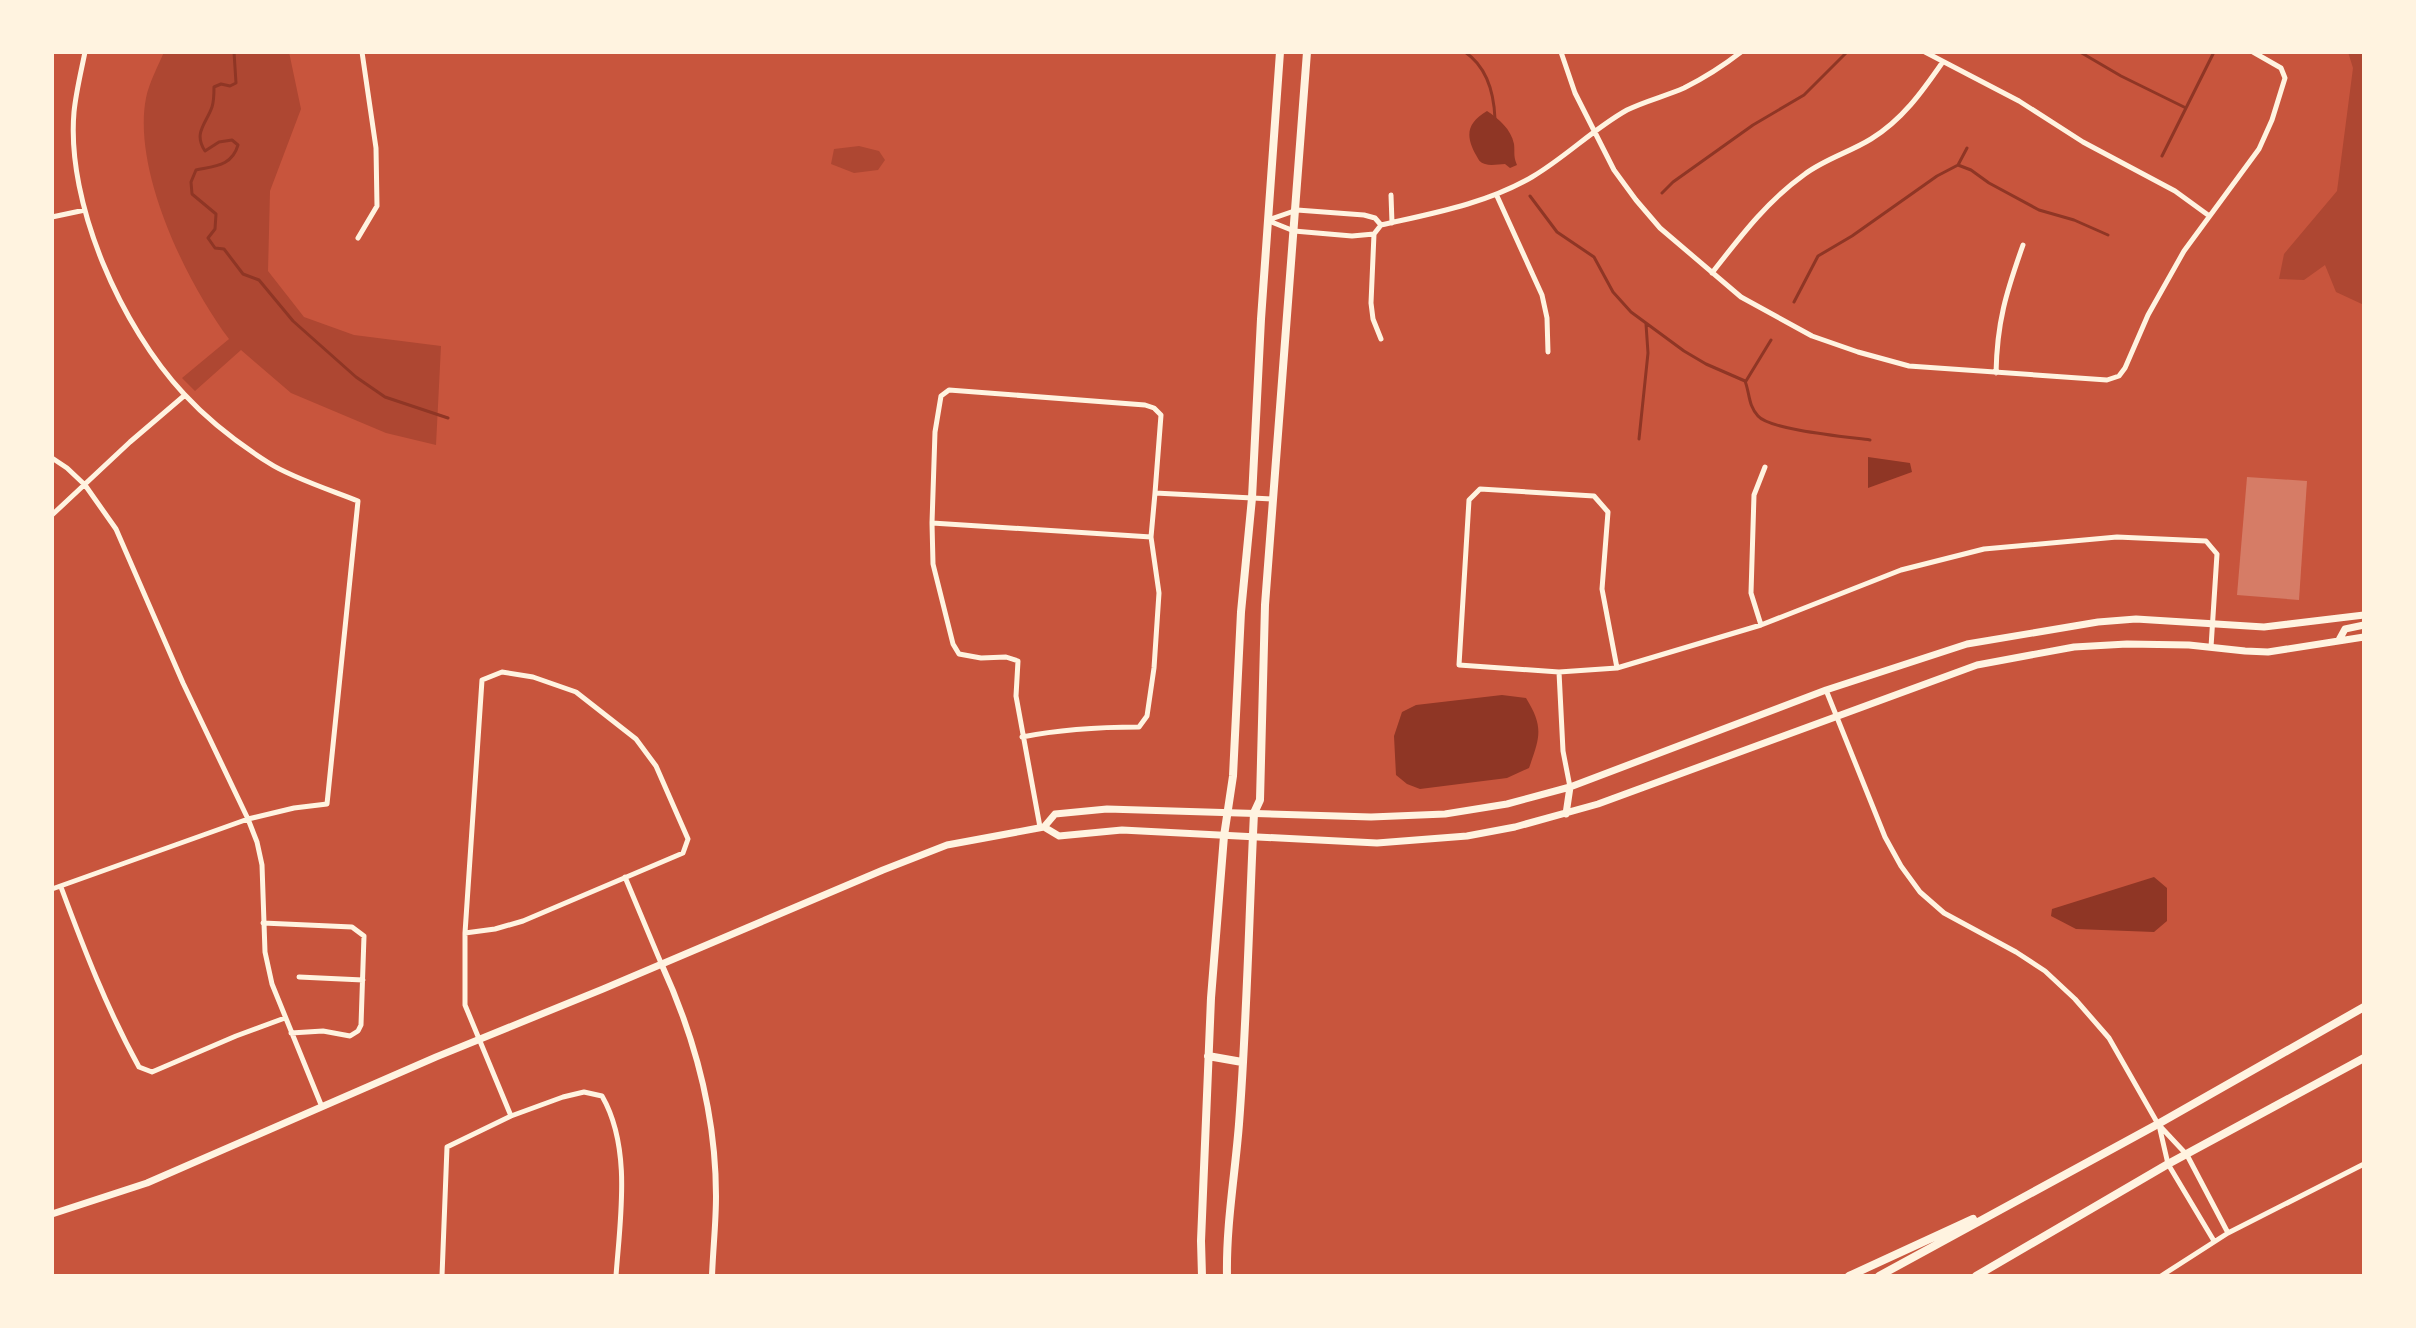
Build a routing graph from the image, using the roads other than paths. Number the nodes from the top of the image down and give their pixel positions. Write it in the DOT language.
graph roads {
  1 [pos="85,52"];
  2 [pos="362,52"];
  3 [pos="1280,52"];
  4 [pos="1307,52"];
  5 [pos="1561,52"];
  6 [pos="1741,52"];
  7 [pos="1925,52"];
  8 [pos="2253,52"];
  9 [pos="1942,63"];
  10 [pos="1596,131"];
  11 [pos="1391,195"];
  12 [pos="1497,196"];
  13 [pos="85,210"];
  14 [pos="1297,210"];
  15 [pos="2208,215"];
  16 [pos="52,217"];
  17 [pos="1268,220"];
  18 [pos="1392,223"];
  19 [pos="1381,225"];
  20 [pos="1294,231"];
  21 [pos="1374,234"];
  22 [pos="358,238"];
  23 [pos="2023,245"];
  24 [pos="1712,273"];
  25 [pos="1381,339"];
  26 [pos="1548,352"];
  27 [pos="1996,373"];
  28 [pos="185,395"];
  29 [pos="52,458"];
  30 [pos="1765,467"];
  31 [pos="85,485"];
  32 [pos="1155,493"];
  33 [pos="1252,498"];
  34 [pos="1273,499"];
  35 [pos="52,515"];
  36 [pos="932,523"];
  37 [pos="1151,537"];
  38 [pos="2364,615"];
  39 [pos="2213,624"];
  40 [pos="1761,625"];
  41 [pos="2364,625"];
  42 [pos="2364,637"];
  43 [pos="2339,640"];
  44 [pos="2211,647"];
  45 [pos="1617,668"];
  46 [pos="1559,672"];
  47 [pos="1826,690"];
  48 [pos="1836,715"];
  49 [pos="1022,737"];
  50 [pos="1570,787"];
  51 [pos="1227,812"];
  52 [pos="1254,813"];
  53 [pos="1566,814"];
  54 [pos="248,819"];
  55 [pos="1042,827"];
  56 [pos="1224,836"];
  57 [pos="1253,837"];
  58 [pos="625,877"];
  59 [pos="61,887"];
  60 [pos="52,889"];
  61 [pos="263,923"];
  62 [pos="465,933"];
  63 [pos="661,963"];
  64 [pos="299,977"];
  65 [pos="363,980"];
  66 [pos="2364,1007"];
  67 [pos="285,1018"];
  68 [pos="291,1033"];
  69 [pos="478,1040"];
  70 [pos="1208,1056"];
  71 [pos="2364,1058"];
  72 [pos="1242,1062"];
  73 [pos="322,1107"];
  74 [pos="511,1116"];
  75 [pos="2158,1124"];
  76 [pos="2187,1155"];
  77 [pos="2168,1164"];
  78 [pos="2364,1164"];
  79 [pos="2021,1199"];
  80 [pos="52,1214"];
  81 [pos="2228,1233"];
  82 [pos="2214,1242"];
  83 [pos="442,1276"];
  84 [pos="616,1276"];
  85 [pos="712,1276"];
  86 [pos="1202,1276"];
  87 [pos="1227,1276"];
  88 [pos="1849,1276"];
  89 [pos="1879,1276"];
  90 [pos="1976,1276"];
  91 [pos="2161,1276"];
  1 -- 13 [label="street"];
  2 -- 22 [label="street"];
  3 -- 17 [label="main road"];
  4 -- 14 [label="main road"];
  5 -- 10 [label="street"];
  6 -- 10 [label="street"];
  7 -- 9 [label="street"];
  8 -- 15 [label="street"];
  9 -- 15 [label="street"];
  9 -- 24 [label="street"];
  10 -- 12 [label="street"];
  10 -- 24 [label="street"];
  11 -- 18 [label="street"];
  12 -- 18 [label="street"];
  12 -- 26 [label="street"];
  13 -- 16 [label="street"];
  13 -- 28 [label="street"];
  14 -- 17 [label="street"];
  14 -- 19 [label="street"];
  14 -- 20 [label="main road"];
  15 -- 27 [label="street"];
  17 -- 20 [label="street"];
  17 -- 33 [label="main road"];
  18 -- 19 [label="street"];
  19 -- 21 [label="street"];
  20 -- 21 [label="street"];
  20 -- 34 [label="main road"];
  21 -- 25 [label="street"];
  23 -- 27 [label="street"];
  24 -- 27 [label="street"];
  28 -- 31 [label="street"];
  28 -- 54 [label="street"];
  29 -- 31 [label="street"];
  30 -- 40 [label="street"];
  31 -- 35 [label="street"];
  31 -- 54 [label="street"];
  32 -- 33 [label="street"];
  32 -- 36 [label="street"];
  32 -- 37 [label="street"];
  33 -- 34 [label="street"];
  33 -- 51 [label="main road"];
  34 -- 52 [label="main road"];
  36 -- 37 [label="street"];
  36 -- 49 [label="street"];
  37 -- 49 [label="street"];
  38 -- 39 [label="main road"];
  39 -- 40 [label="street"];
  39 -- 44 [label="street"];
  39 -- 47 [label="main road"];
  40 -- 45 [label="street"];
  41 -- 43 [label="main road"];
  42 -- 43 [label="main road"];
  43 -- 44 [label="main road"];
  44 -- 48 [label="main road"];
  45 -- 46 [label="street"];
  45 -- 46 [label="street"];
  46 -- 50 [label="street"];
  47 -- 48 [label="street"];
  47 -- 50 [label="main road"];
  48 -- 53 [label="main road"];
  48 -- 75 [label="street"];
  49 -- 55 [label="street"];
  50 -- 52 [label="main road"];
  50 -- 53 [label="main road"];
  51 -- 52 [label="main road"];
  51 -- 55 [label="main road"];
  51 -- 56 [label="main road"];
  52 -- 57 [label="main road"];
  53 -- 57 [label="main road"];
  54 -- 59 [label="street"];
  54 -- 61 [label="street"];
  55 -- 56 [label="main road"];
  55 -- 63 [label="main road"];
  56 -- 57 [label="main road"];
  56 -- 70 [label="main road"];
  57 -- 72 [label="main road"];
  58 -- 62 [label="street"];
  58 -- 62 [label="street"];
  58 -- 63 [label="street"];
  59 -- 60 [label="street"];
  59 -- 67 [label="street"];
  61 -- 65 [label="street"];
  61 -- 67 [label="street"];
  62 -- 69 [label="street"];
  63 -- 69 [label="main road"];
  63 -- 85 [label="street"];
  64 -- 65 [label="street"];
  65 -- 68 [label="street"];
  66 -- 75 [label="main road"];
  67 -- 68 [label="street"];
  68 -- 73 [label="street"];
  69 -- 73 [label="main road"];
  69 -- 74 [label="street"];
  70 -- 72 [label="main road"];
  70 -- 86 [label="main road"];
  71 -- 76 [label="main road"];
  72 -- 87 [label="main road"];
  73 -- 80 [label="main road"];
  74 -- 83 [label="street"];
  74 -- 84 [label="street"];
  75 -- 76 [label="street"];
  75 -- 77 [label="street"];
  75 -- 79 [label="main road"];
  76 -- 77 [label="main road"];
  76 -- 81 [label="street"];
  77 -- 82 [label="street"];
  77 -- 90 [label="main road"];
  78 -- 81 [label="street"];
  79 -- 88 [label="main road"];
  79 -- 89 [label="main road"];
  81 -- 82 [label="street"];
  82 -- 91 [label="street"];
}
